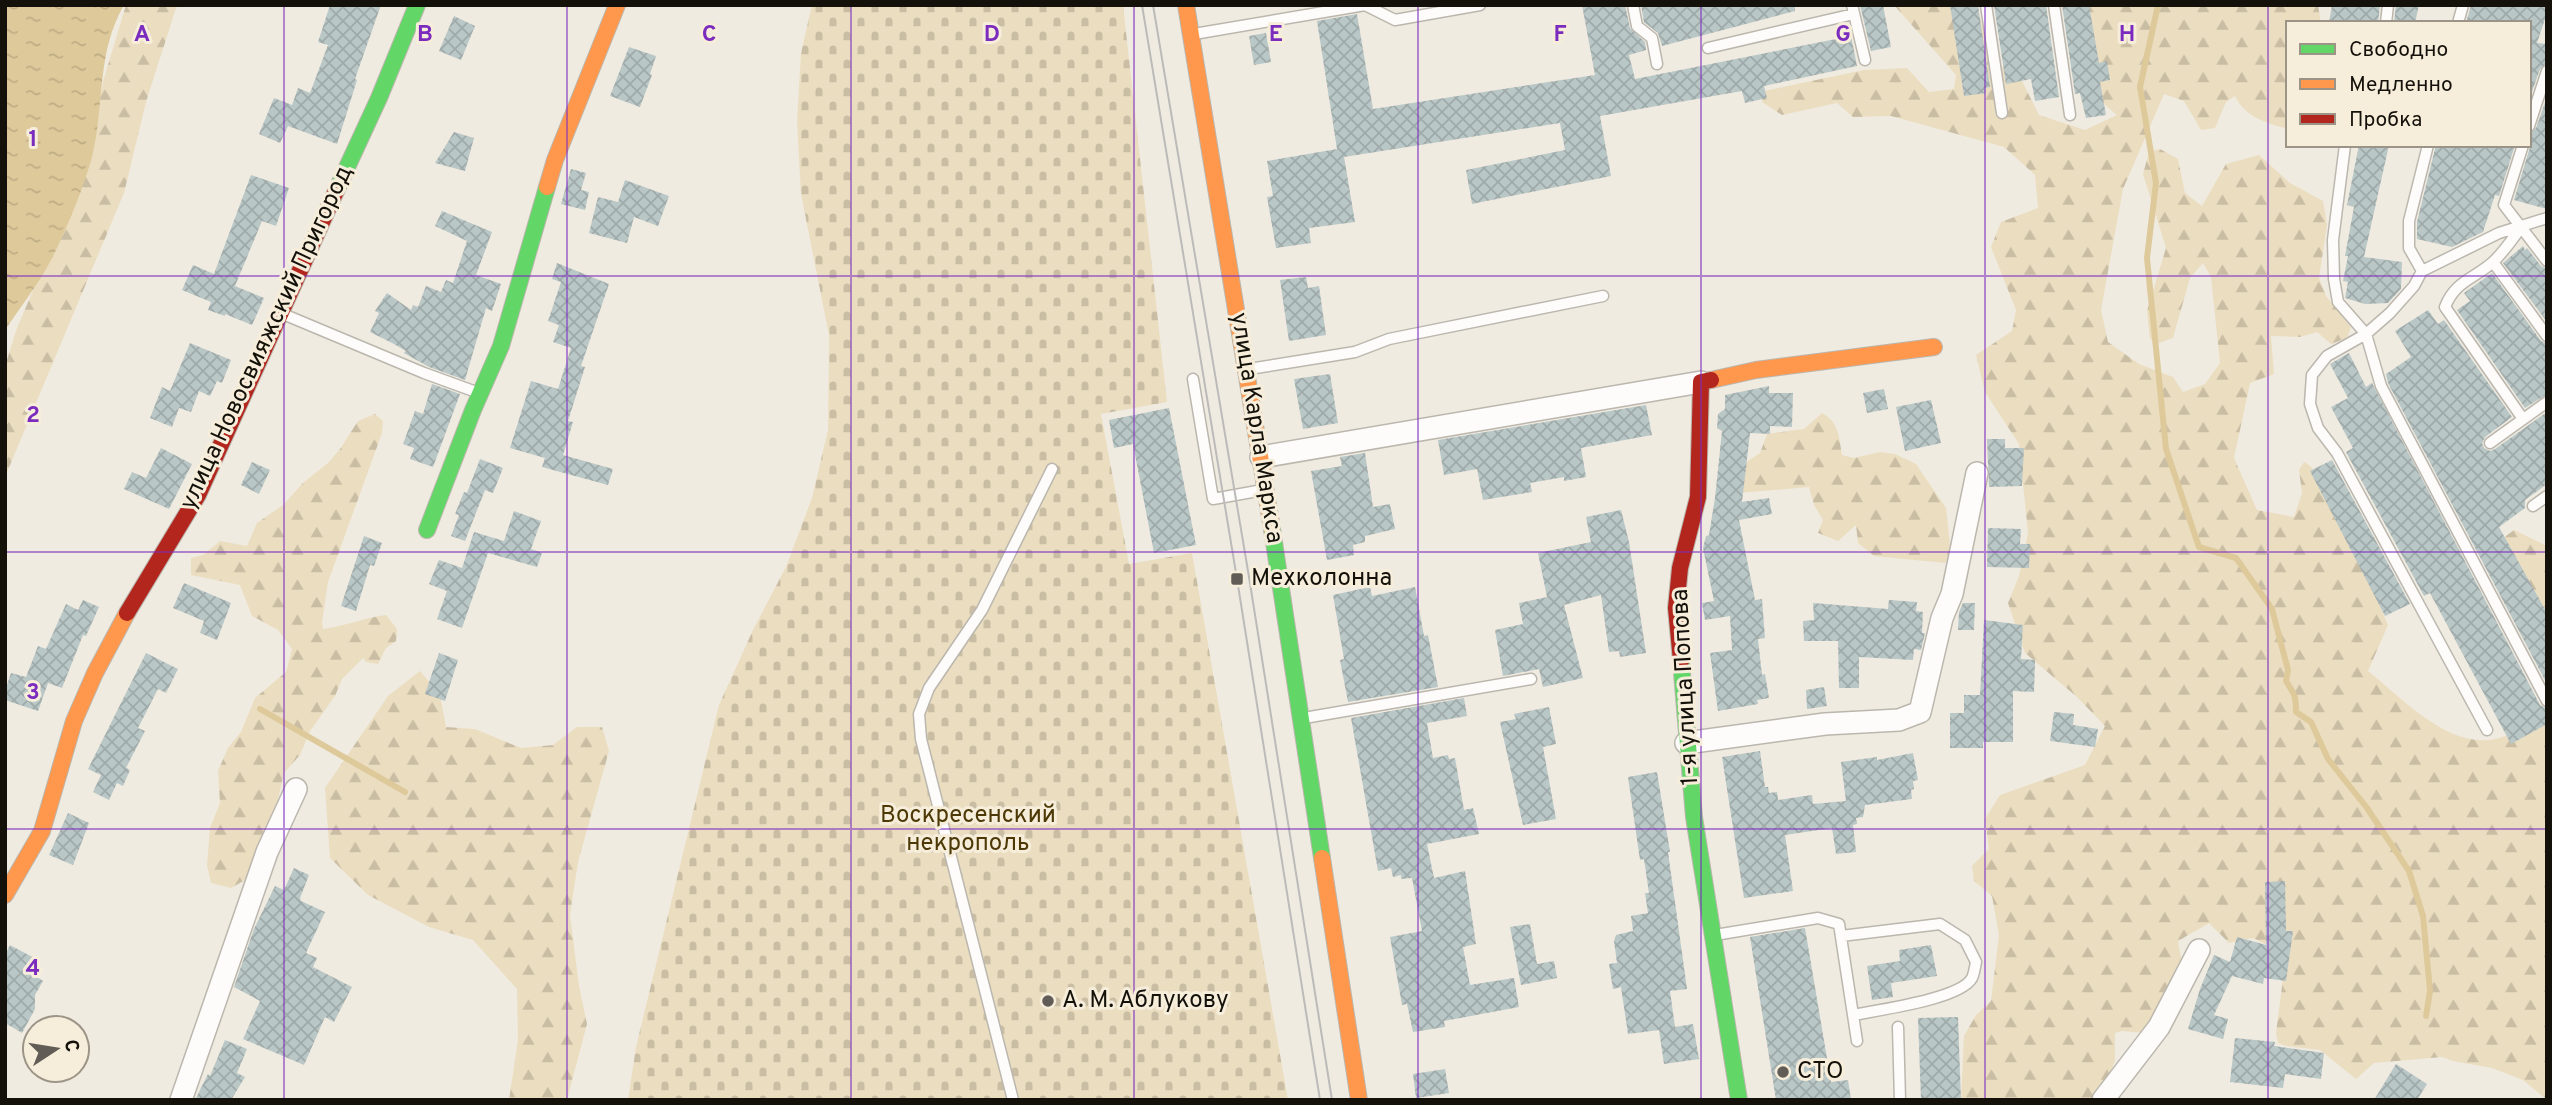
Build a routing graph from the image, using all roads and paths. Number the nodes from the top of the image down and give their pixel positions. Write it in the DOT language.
graph roads {
  1 [pos="417,5"];
  2 [pos="617,5"];
  3 [pos="1186,5"];
  4 [pos="1480,5"];
  5 [pos="1633,5"];
  6 [pos="1986,5"];
  7 [pos="2054,5"];
  8 [pos="1853,10"];
  9 [pos="1191,34"];
  10 [pos="1708,48"];
  11 [pos="1865,60"];
  12 [pos="1657,64"];
  13 [pos="2547,71"];
  14 [pos="2002,113"];
  15 [pos="2070,115"];
  16 [pos="2531,120"];
  17 [pos="2346,147"];
  18 [pos="2428,147"];
  19 [pos="2522,147"];
  20 [pos="2547,218"];
  21 [pos="2522,226"];
  22 [pos="2547,261"];
  23 [pos="2493,262"];
  24 [pos="2422,271"];
  25 [pos="1603,296"];
  26 [pos="280,313"];
  27 [pos="2366,334"];
  28 [pos="2547,336"];
  29 [pos="1934,347"];
  30 [pos="1246,369"];
  31 [pos="1193,379"];
  32 [pos="1701,382"];
  33 [pos="481,394"];
  34 [pos="2547,402"];
  35 [pos="2523,419"];
  36 [pos="2490,443"];
  37 [pos="1261,457"];
  38 [pos="1052,469"];
  39 [pos="1977,473"];
  40 [pos="1266,490"];
  41 [pos="2547,496"];
  42 [pos="2533,506"];
  43 [pos="427,530"];
  44 [pos="1531,679"];
  45 [pos="2547,701"];
  46 [pos="1301,718"];
  47 [pos="2487,730"];
  48 [pos="1686,743"];
  49 [pos="296,789"];
  50 [pos="5,895"];
  51 [pos="1713,935"];
  52 [pos="1841,936"];
  53 [pos="2199,950"];
  54 [pos="1853,1015"];
  55 [pos="1898,1027"];
  56 [pos="1857,1041"];
  57 [pos="181,1100"];
  58 [pos="1013,1100"];
  59 [pos="1359,1100"];
  60 [pos="1739,1100"];
  61 [pos="1900,1100"];
  62 [pos="2103,1100"];
  1 -- 26 [label="street, улица Новосвияжский Пригород"];
  2 -- 33 [label="street"];
  3 -- 9 [label="street, улица Карла Маркса"];
  4 -- 9 [label="lane"];
  5 -- 12 [label="lane"];
  6 -- 14 [label="lane"];
  7 -- 15 [label="lane"];
  8 -- 10 [label="lane"];
  8 -- 11 [label="lane"];
  9 -- 30 [label="street, улица Карла Маркса"];
  13 -- 16 [label="lane"];
  17 -- 27 [label="lane"];
  18 -- 24 [label="lane"];
  19 -- 21 [label="lane"];
  20 -- 21 [label="lane"];
  21 -- 22 [label="lane"];
  21 -- 23 [label="lane"];
  21 -- 24 [label="lane"];
  23 -- 28 [label="lane"];
  23 -- 35 [label="lane"];
  24 -- 27 [label="lane"];
  25 -- 30 [label="lane"];
  26 -- 33 [label="lane"];
  26 -- 50 [label="street, улица Новосвияжский Пригород"];
  27 -- 45 [label="lane"];
  27 -- 47 [label="lane"];
  29 -- 32 [label="street"];
  30 -- 37 [label="street, улица Карла Маркса"];
  31 -- 40 [label="lane"];
  32 -- 37 [label="street"];
  32 -- 48 [label="street, 1-я улица Попова"];
  33 -- 43 [label="street"];
  34 -- 35 [label="lane"];
  35 -- 36 [label="lane"];
  37 -- 40 [label="street, улица Карла Маркса"];
  38 -- 58 [label="lane"];
  39 -- 48 [label="street"];
  40 -- 46 [label="street, улица Карла Маркса"];
  41 -- 42 [label="lane"];
  44 -- 46 [label="lane"];
  46 -- 59 [label="street, улица Карла Маркса"];
  48 -- 51 [label="street, 1-я улица Попова"];
  49 -- 57 [label="street"];
  51 -- 52 [label="lane"];
  51 -- 60 [label="street, 1-я улица Попова"];
  52 -- 54 [label="lane"];
  52 -- 54 [label="lane"];
  53 -- 62 [label="street"];
  54 -- 56 [label="lane"];
  55 -- 61 [label="lane"];
}
